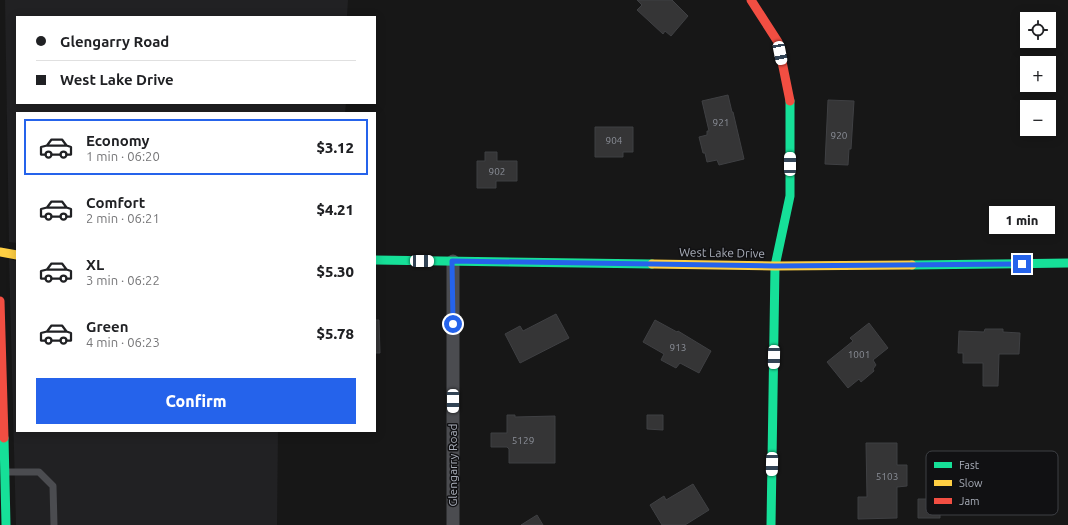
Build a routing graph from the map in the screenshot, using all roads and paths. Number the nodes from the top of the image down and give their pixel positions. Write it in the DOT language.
graph roads {
  1 [pos="751,0"];
  2 [pos="0,252"];
  3 [pos="16,255"];
  4 [pos="376,260"];
  5 [pos="452,261"];
  6 [pos="1068,264"];
  7 [pos="775,266"];
  8 [pos="0,301"];
  9 [pos="5,472"];
  10 [pos="3,488"];
  11 [pos="6,525"];
  12 [pos="54,525"];
  13 [pos="453,525"];
  14 [pos="771,525"];
  1 -- 7 [label="street"];
  2 -- 3 [label="street"];
  4 -- 5 [label="street, West Lake Drive"];
  5 -- 7 [label="street, West Lake Drive"];
  5 -- 13 [label="street, Glengarry Road"];
  6 -- 7 [label="street, West Lake Drive"];
  7 -- 14 [label="street"];
  8 -- 9 [label="street"];
  9 -- 10 [label="street"];
  9 -- 12 [label="lane"];
  10 -- 11 [label="street"];
}
